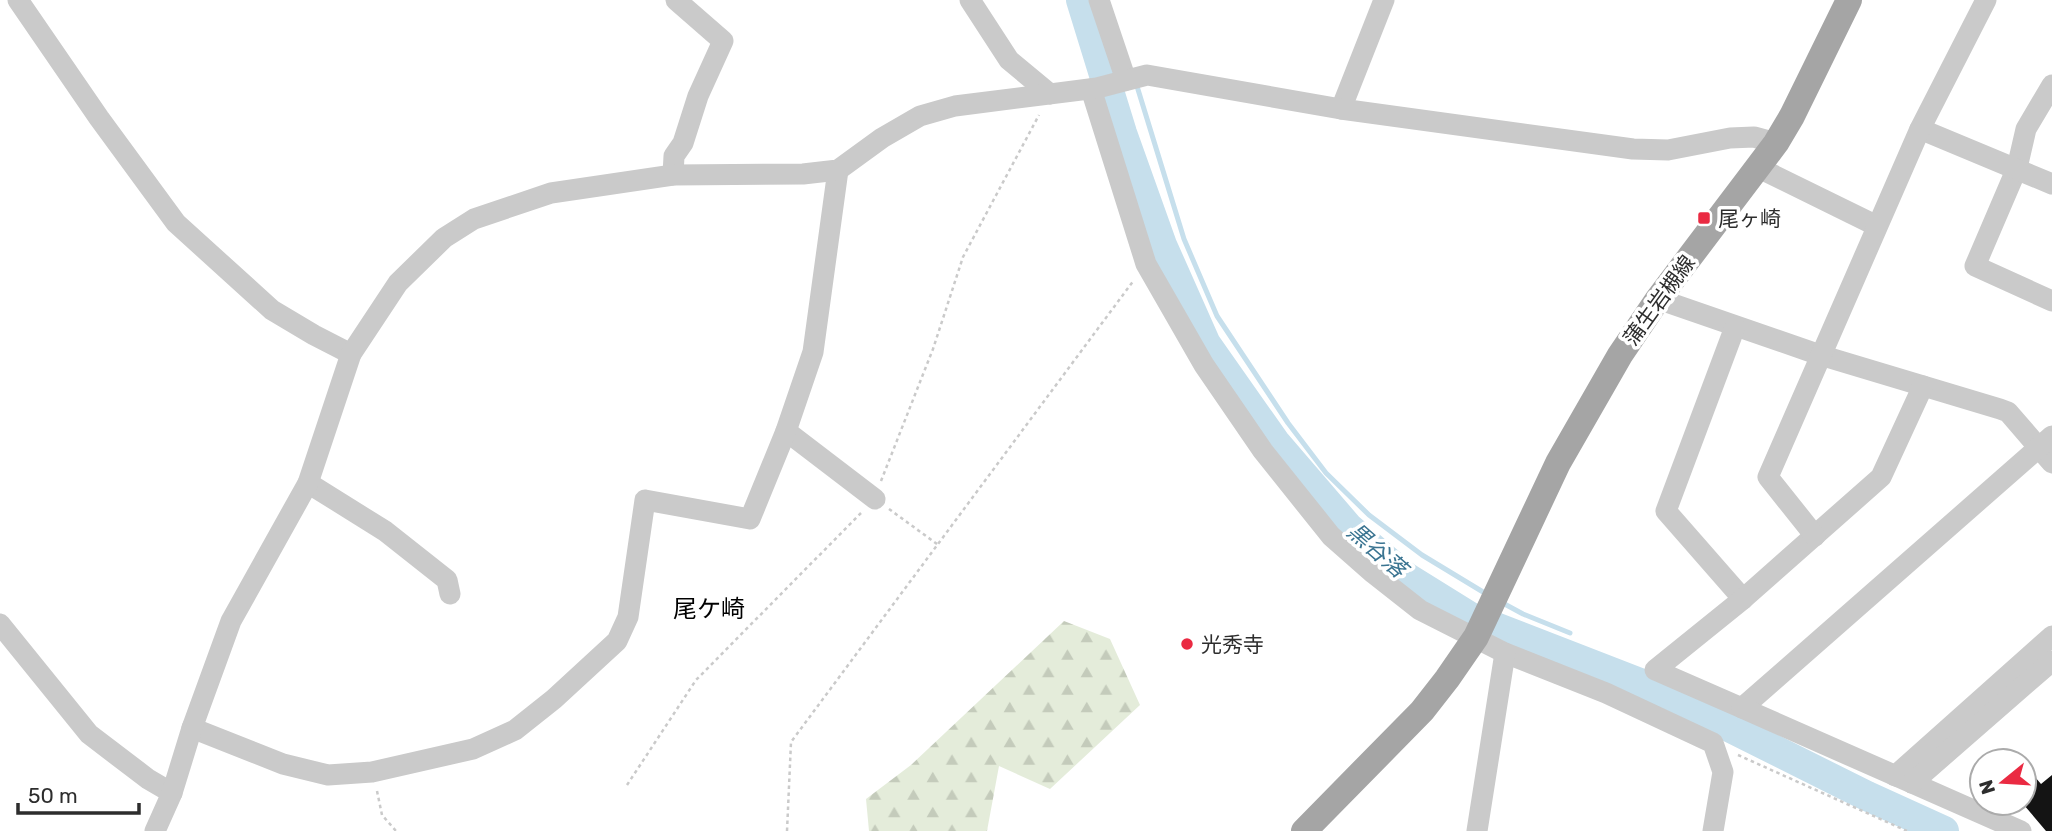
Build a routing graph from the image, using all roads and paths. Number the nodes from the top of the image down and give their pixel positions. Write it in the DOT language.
graph roads {
  1 [pos="18,0"];
  2 [pos="676,0"];
  3 [pos="970,0"];
  4 [pos="1098,0"];
  5 [pos="1384,0"];
  6 [pos="1849,0"];
  7 [pos="1986,0"];
  8 [pos="1108,85"];
  9 [pos="2052,85"];
  10 [pos="1050,94"];
  11 [pos="1341,108"];
  12 [pos="1920,129"];
  13 [pos="1776,143"];
  14 [pos="1759,168"];
  15 [pos="2017,168"];
  16 [pos="838,170"];
  17 [pos="673,174"];
  18 [pos="2052,184"];
  19 [pos="1877,226"];
  20 [pos="1146,264"];
  21 [pos="1658,299"];
  22 [pos="2052,301"];
  23 [pos="1735,327"];
  24 [pos="351,354"];
  25 [pos="1820,355"];
  26 [pos="1923,386"];
  27 [pos="786,431"];
  28 [pos="2048,449"];
  29 [pos="308,483"];
  30 [pos="875,499"];
  31 [pos="1815,536"];
  32 [pos="937,544"];
  33 [pos="450,593"];
  34 [pos="1742,599"];
  35 [pos="0,624"];
  36 [pos="1481,626"];
  37 [pos="2052,636"];
  38 [pos="1505,653"];
  39 [pos="2052,661"];
  40 [pos="1742,708"];
  41 [pos="192,728"];
  42 [pos="1713,744"];
  43 [pos="372,772"];
  44 [pos="1903,780"];
  45 [pos="627,785"];
  46 [pos="172,793"];
  47 [pos="155,831"];
  48 [pos="396,831"];
  49 [pos="787,831"];
  50 [pos="1304,831"];
  51 [pos="1477,831"];
  52 [pos="1713,831"];
  53 [pos="1907,831"];
  54 [pos="2021,831"];
  1 -- 24 [label="street"];
  2 -- 17 [label="street"];
  3 -- 10 [label="street"];
  4 -- 8 [label="street"];
  5 -- 11 [label="street"];
  6 -- 13 [label="main road, 蒲生岩槻線"];
  7 -- 12 [label="street"];
  8 -- 10 [label="street"];
  8 -- 11 [label="street"];
  8 -- 20 [label="street"];
  9 -- 15 [label="street"];
  10 -- 16 [label="street"];
  10 -- 30 [label="path"];
  11 -- 13 [label="street"];
  12 -- 15 [label="street"];
  12 -- 19 [label="street"];
  13 -- 14 [label="main road, 蒲生岩槻線"];
  14 -- 19 [label="street"];
  14 -- 21 [label="main road, 蒲生岩槻線"];
  15 -- 18 [label="street"];
  15 -- 22 [label="street"];
  16 -- 17 [label="street"];
  16 -- 27 [label="street"];
  17 -- 24 [label="street"];
  19 -- 25 [label="street"];
  20 -- 32 [label="path"];
  20 -- 36 [label="street"];
  21 -- 23 [label="street"];
  21 -- 36 [label="main road, 蒲生岩槻線"];
  23 -- 25 [label="street"];
  23 -- 34 [label="street"];
  24 -- 29 [label="street"];
  25 -- 26 [label="street"];
  25 -- 31 [label="street"];
  26 -- 28 [label="street"];
  26 -- 31 [label="street"];
  27 -- 30 [label="street"];
  27 -- 43 [label="street"];
  28 -- 40 [label="street"];
  29 -- 33 [label="street"];
  29 -- 41 [label="street"];
  30 -- 32 [label="path"];
  30 -- 45 [label="path"];
  31 -- 34 [label="street"];
  32 -- 49 [label="path"];
  34 -- 40 [label="street"];
  35 -- 46 [label="street"];
  36 -- 38 [label="street"];
  36 -- 50 [label="main road, 蒲生岩槻線"];
  37 -- 44 [label="street"];
  38 -- 42 [label="street"];
  38 -- 51 [label="street"];
  39 -- 44 [label="street"];
  40 -- 44 [label="street"];
  41 -- 43 [label="street"];
  41 -- 46 [label="street"];
  42 -- 52 [label="street"];
  42 -- 53 [label="path"];
  43 -- 48 [label="path"];
  44 -- 54 [label="street"];
  46 -- 47 [label="street"];
}
